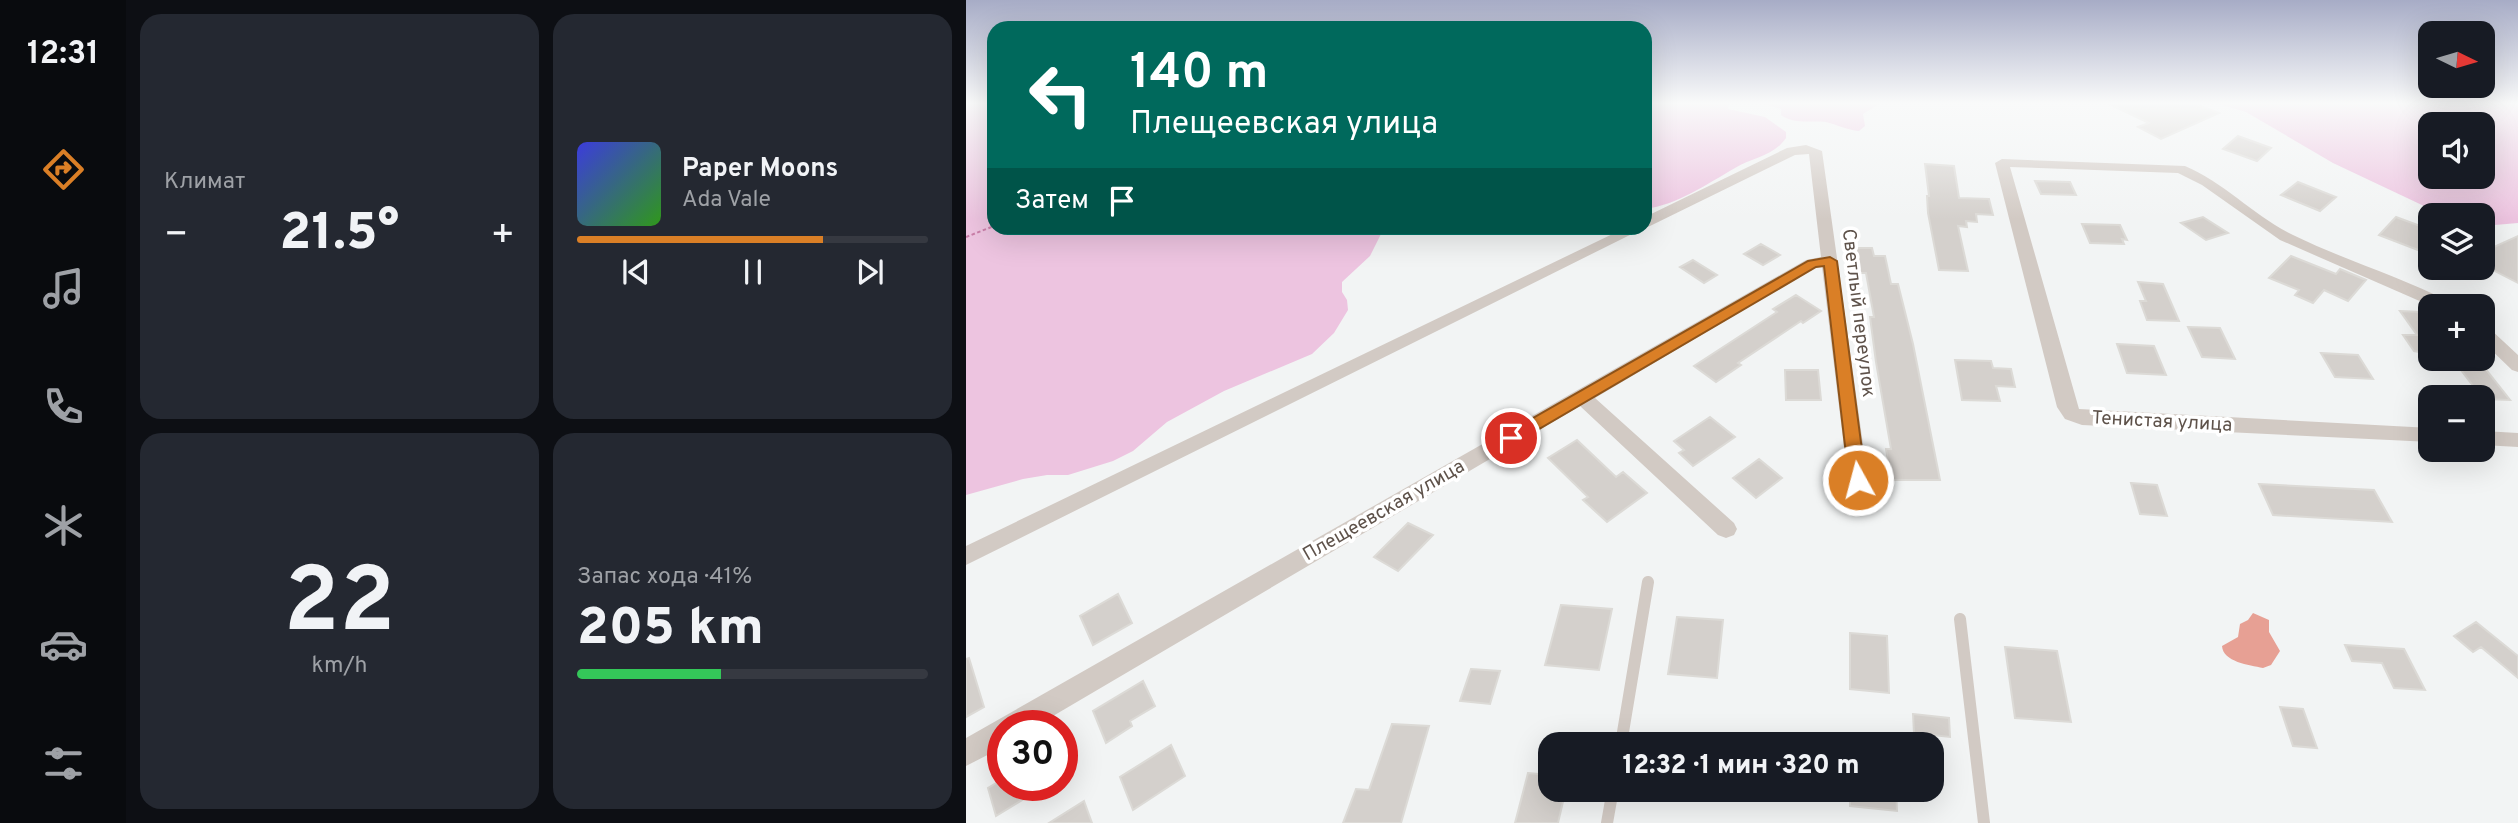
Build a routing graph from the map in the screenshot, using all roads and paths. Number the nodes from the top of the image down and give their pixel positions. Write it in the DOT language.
graph roads {
  1 [pos="1815,151"];
  2 [pos="1652,220"];
  3 [pos="987,229"];
  4 [pos="1622,235"];
  5 [pos="966,237"];
  6 [pos="1830,261"];
  7 [pos="2418,295"];
  8 [pos="2495,344"];
  9 [pos="2518,366"];
  10 [pos="1582,397"];
  11 [pos="2418,434"];
  12 [pos="2495,439"];
  13 [pos="2518,440"];
  14 [pos="1858,480"];
  15 [pos="1726,529"];
  16 [pos="966,556"];
  17 [pos="1648,582"];
  18 [pos="1960,619"];
  19 [pos="1040,710"];
  20 [pos="1622,732"];
  21 [pos="987,741"];
  22 [pos="966,753"];
  23 [pos="1611,802"];
  24 [pos="1607,823"];
  25 [pos="1984,823"];
  1 -- 2 [label="street"];
  1 -- 6 [label="street, Светлый переулок"];
  3 -- 5 [label="path"];
  4 -- 16 [label="street"];
  6 -- 10 [label="street, Плещеевская улица"];
  6 -- 14 [label="street, Светлый переулок"];
  7 -- 11 [label="street, Тенистая улица"];
  8 -- 9 [label="street"];
  10 -- 15 [label="street"];
  10 -- 19 [label="street, Плещеевская улица"];
  12 -- 13 [label="street"];
  17 -- 20 [label="lane"];
  18 -- 25 [label="lane"];
  21 -- 22 [label="street"];
  23 -- 24 [label="lane"];
}
